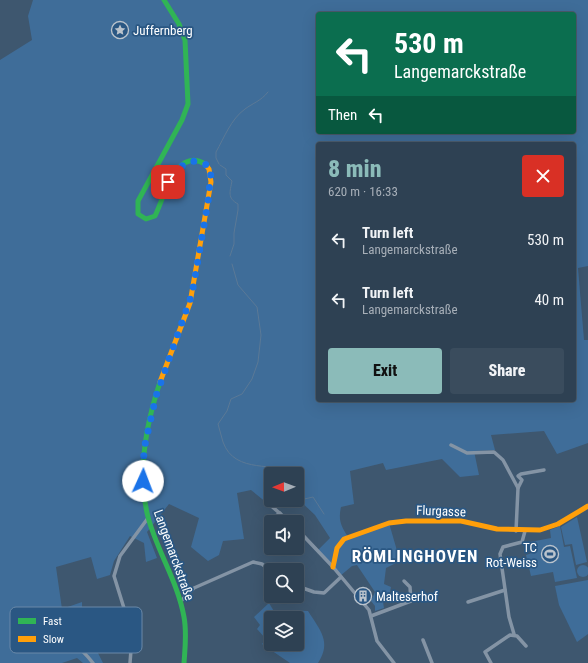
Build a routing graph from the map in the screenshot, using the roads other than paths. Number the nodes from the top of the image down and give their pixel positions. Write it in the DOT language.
graph roads {
  1 [pos="164,0"];
  2 [pos="451,445"];
  3 [pos="544,470"];
  4 [pos="518,476"];
  5 [pos="514,480"];
  6 [pos="518,488"];
  7 [pos="588,506"];
  8 [pos="273,507"];
  9 [pos="280,513"];
  10 [pos="277,515"];
  11 [pos="282,515"];
  12 [pos="148,518"];
  13 [pos="516,531"];
  14 [pos="524,531"];
  15 [pos="304,536"];
  16 [pos="264,566"];
  17 [pos="333,567"];
  18 [pos="341,577"];
  19 [pos="404,580"];
  20 [pos="304,588"];
  21 [pos="505,590"];
  22 [pos="180,602"];
  23 [pos="468,602"];
  24 [pos="123,607"];
  25 [pos="371,616"];
  26 [pos="514,634"];
  27 [pos="423,640"];
  28 [pos="526,646"];
  29 [pos="83,653"];
  30 [pos="131,653"];
  31 [pos="93,663"];
  32 [pos="130,663"];
  33 [pos="184,663"];
  34 [pos="394,663"];
  35 [pos="432,663"];
  36 [pos="491,663"];
  1 -- 12 [label="main road, Langemarckstraße"];
  2 -- 5 [label="street"];
  3 -- 4 [label="street"];
  4 -- 5 [label="street"];
  4 -- 6 [label="street"];
  5 -- 6 [label="street"];
  6 -- 13 [label="street"];
  7 -- 14 [label="main road, Flurgasse"];
  8 -- 9 [label="street"];
  9 -- 10 [label="street"];
  9 -- 11 [label="street"];
  12 -- 22 [label="main road, Langemarckstraße"];
  12 -- 24 [label="street"];
  13 -- 14 [label="main road, Flurgasse"];
  13 -- 17 [label="main road, Flurgasse"];
  14 -- 21 [label="street"];
  15 -- 17 [label="street"];
  16 -- 22 [label="street"];
  17 -- 18 [label="street"];
  18 -- 20 [label="street"];
  18 -- 25 [label="street"];
  19 -- 25 [label="street"];
  21 -- 23 [label="street"];
  21 -- 26 [label="street"];
  22 -- 33 [label="main road, Langemarckstraße"];
  25 -- 34 [label="street"];
  26 -- 28 [label="street"];
  26 -- 36 [label="street"];
  27 -- 35 [label="street"];
  29 -- 31 [label="street"];
  30 -- 32 [label="street"];
}
